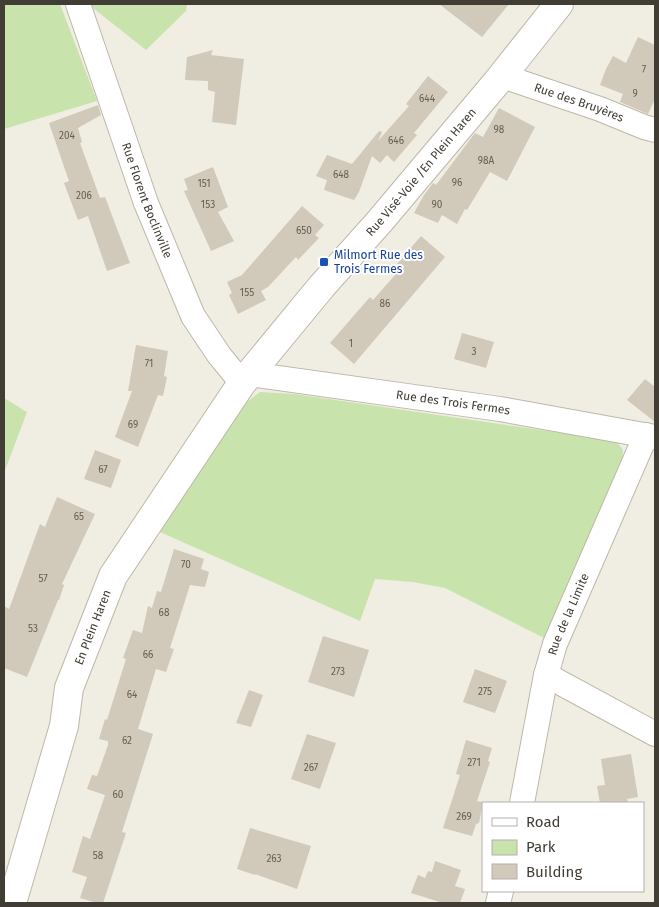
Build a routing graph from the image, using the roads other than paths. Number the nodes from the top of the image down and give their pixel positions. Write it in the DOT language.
graph roads {
  1 [pos="78,4"];
  2 [pos="558,4"];
  3 [pos="504,73"];
  4 [pos="655,130"];
  5 [pos="246,379"];
  6 [pos="651,436"];
  7 [pos="546,675"];
  8 [pos="655,734"];
  9 [pos="522,802"];
  10 [pos="12,903"];
  1 -- 5 [label="street, Rue Florent Boclinville"];
  2 -- 3 [label="street, Rue Visé-Voie /En Plein Haren"];
  3 -- 4 [label="street, Rue des Bruyères"];
  3 -- 5 [label="street, Rue Visé-Voie /En Plein Haren"];
  5 -- 6 [label="street, Rue des Trois Fermes"];
  5 -- 10 [label="street, En Plein Haren"];
  6 -- 7 [label="street, Rue de la Limite"];
  7 -- 8 [label="street"];
  7 -- 9 [label="street, Rue de la Limite"];
}
